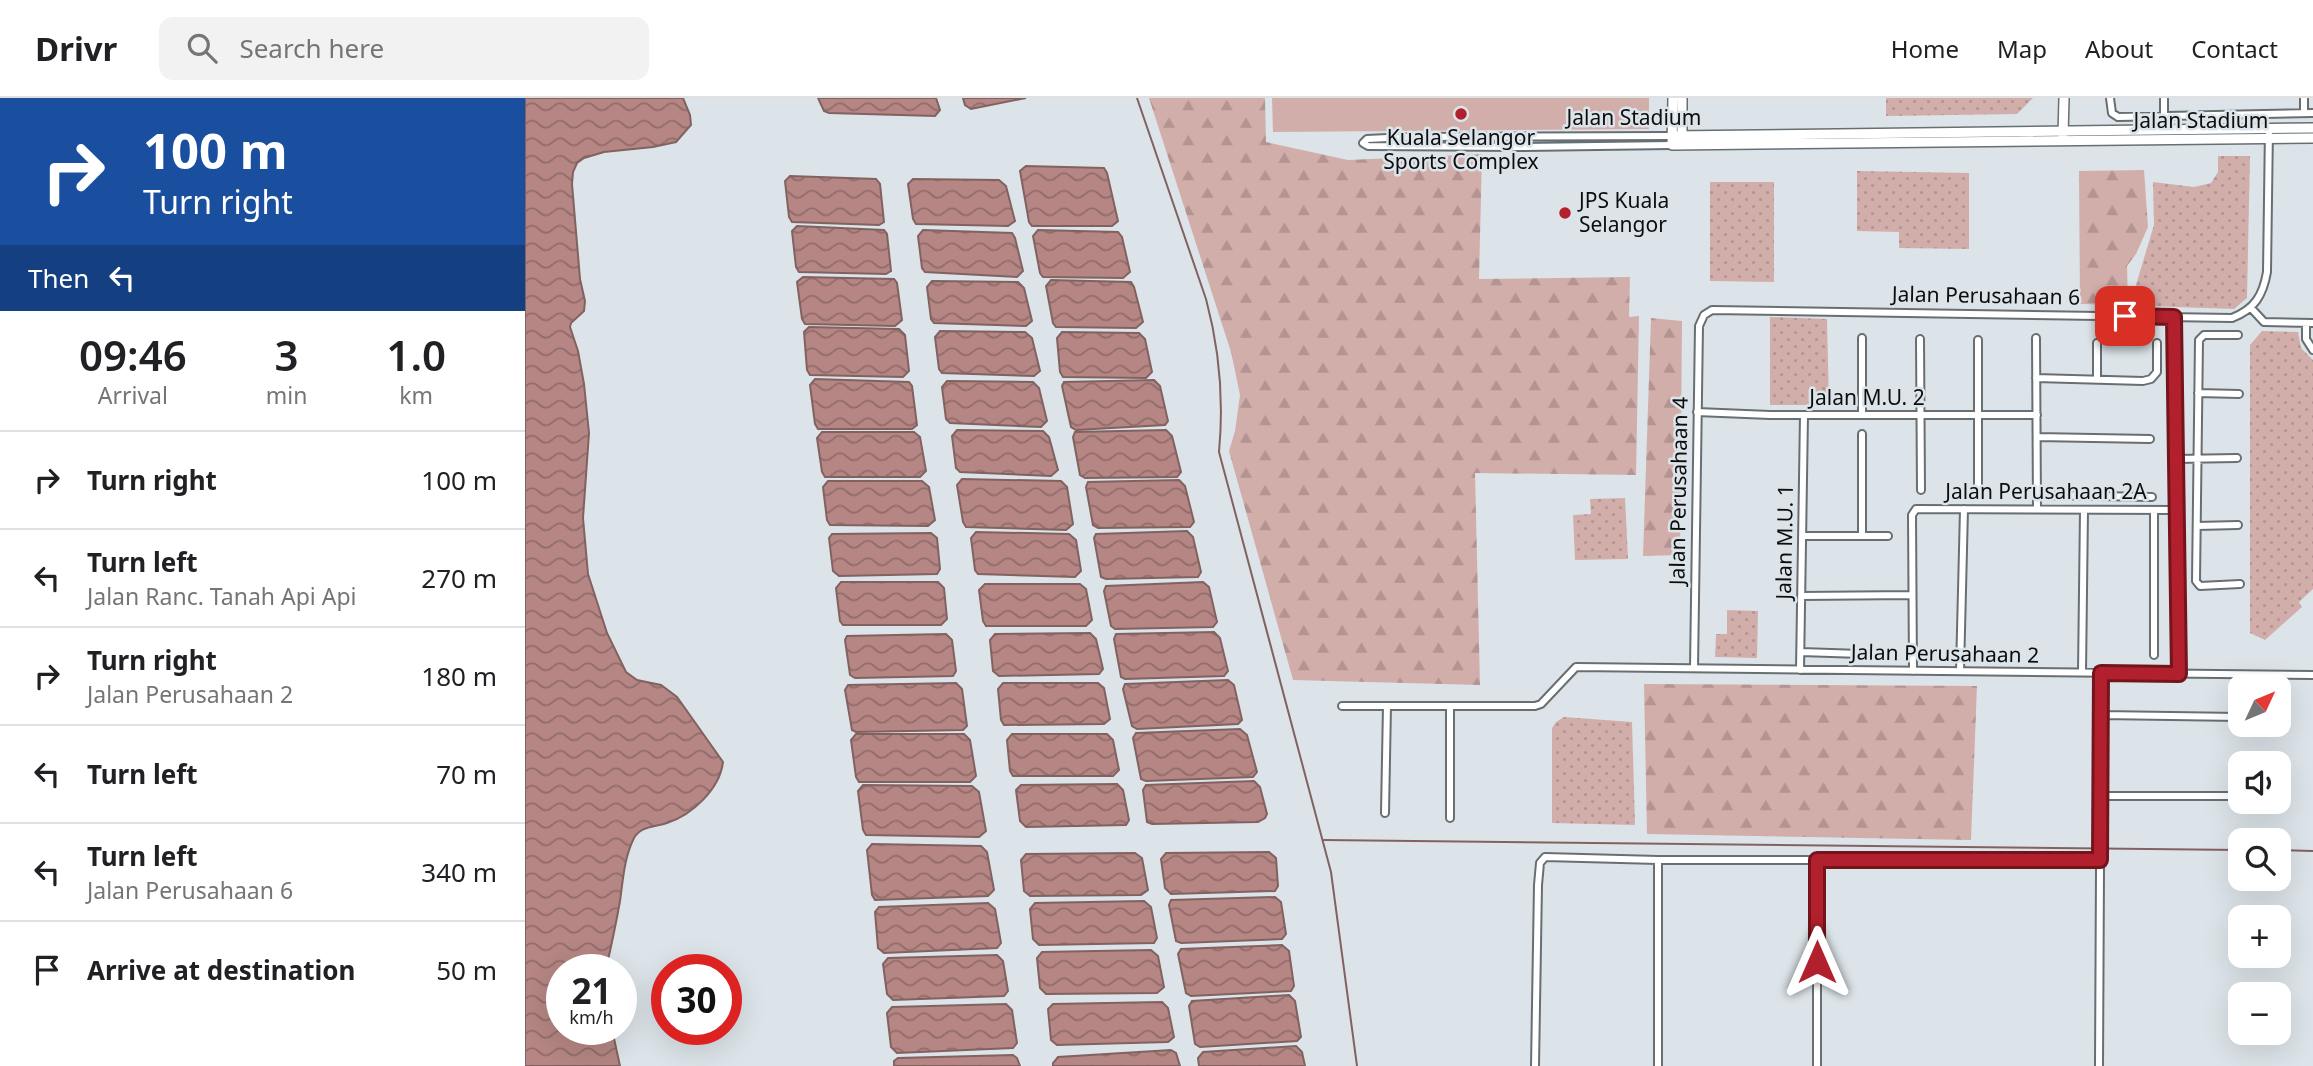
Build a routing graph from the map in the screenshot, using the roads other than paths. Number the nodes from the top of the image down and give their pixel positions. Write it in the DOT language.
graph roads {
  1 [pos="1673,98"];
  2 [pos="1682,98"];
  3 [pos="2064,98"];
  4 [pos="2110,98"];
  5 [pos="2164,98"];
  6 [pos="2304,98"];
  7 [pos="2304,113"];
  8 [pos="2313,113"];
  9 [pos="2164,116"];
  10 [pos="2313,128"];
  11 [pos="2063,129"];
  12 [pos="2269,133"];
  13 [pos="2164,134"];
  14 [pos="2313,138"];
  15 [pos="1677,140"];
  16 [pos="2063,140"];
  17 [pos="2251,309"];
  18 [pos="1704,315"];
  19 [pos="2174,317"];
  20 [pos="2310,323"];
  21 [pos="2238,335"];
  22 [pos="1861,338"];
  23 [pos="2036,338"];
  24 [pos="1920,339"];
  25 [pos="1978,340"];
  26 [pos="2097,343"];
  27 [pos="2157,343"];
  28 [pos="2313,350"];
  29 [pos="2036,378"];
  30 [pos="2098,379"];
  31 [pos="2198,393"];
  32 [pos="2239,394"];
  33 [pos="1697,412"];
  34 [pos="1804,415"];
  35 [pos="1862,415"];
  36 [pos="1920,415"];
  37 [pos="1978,415"];
  38 [pos="2037,415"];
  39 [pos="1862,434"];
  40 [pos="2037,437"];
  41 [pos="2150,439"];
  42 [pos="2197,458"];
  43 [pos="2237,458"];
  44 [pos="2176,459"];
  45 [pos="1921,490"];
  46 [pos="1978,491"];
  47 [pos="2038,495"];
  48 [pos="2152,497"];
  49 [pos="1963,509"];
  50 [pos="2037,509"];
  51 [pos="2084,510"];
  52 [pos="2154,510"];
  53 [pos="2177,510"];
  54 [pos="2238,525"];
  55 [pos="2197,526"];
  56 [pos="1802,536"];
  57 [pos="1862,536"];
  58 [pos="1888,536"];
  59 [pos="2240,584"];
  60 [pos="1912,595"];
  61 [pos="1801,596"];
  62 [pos="1801,652"];
  63 [pos="1861,654"];
  64 [pos="2154,655"];
  65 [pos="1694,668"];
  66 [pos="1800,670"];
  67 [pos="1913,671"];
  68 [pos="1960,671"];
  69 [pos="2082,672"];
  70 [pos="2101,673"];
  71 [pos="2179,674"];
  72 [pos="2313,675"];
  73 [pos="1342,706"];
  74 [pos="1387,706"];
  75 [pos="1450,707"];
  76 [pos="2101,715"];
  77 [pos="2228,717"];
  78 [pos="2101,796"];
  79 [pos="2228,796"];
  80 [pos="1385,813"];
  81 [pos="1450,818"];
  82 [pos="2100,857"];
  83 [pos="1658,860"];
  84 [pos="1817,860"];
  85 [pos="1535,1066"];
  86 [pos="1658,1066"];
  87 [pos="1817,1066"];
  88 [pos="2099,1066"];
  1 -- 15 [label="street"];
  2 -- 15 [label="street"];
  3 -- 11 [label="street"];
  4 -- 9 [label="street"];
  5 -- 9 [label="street"];
  6 -- 7 [label="street"];
  7 -- 8 [label="street"];
  7 -- 9 [label="street"];
  9 -- 13 [label="street"];
  10 -- 12 [label="street, Jalan Stadium"];
  11 -- 13 [label="street, Jalan Stadium"];
  11 -- 15 [label="street, Jalan Stadium"];
  11 -- 16 [label="street"];
  12 -- 13 [label="street, Jalan Stadium"];
  12 -- 14 [label="street, Jalan Stadium"];
  12 -- 17 [label="street"];
  13 -- 16 [label="street, Jalan Stadium"];
  15 -- 15 [label="street, Jalan Stadium"];
  15 -- 16 [label="street, Jalan Stadium"];
  17 -- 19 [label="street, Jalan Perusahaan 6"];
  17 -- 20 [label="street"];
  18 -- 19 [label="street, Jalan Perusahaan 6"];
  18 -- 33 [label="street, Jalan Perusahaan 4"];
  19 -- 44 [label="street"];
  20 -- 28 [label="street"];
  21 -- 31 [label="street"];
  22 -- 35 [label="street"];
  23 -- 29 [label="street"];
  24 -- 36 [label="street"];
  25 -- 37 [label="street"];
  26 -- 30 [label="street"];
  27 -- 30 [label="street"];
  29 -- 30 [label="street"];
  29 -- 38 [label="street"];
  31 -- 32 [label="street"];
  31 -- 42 [label="street"];
  33 -- 34 [label="street, Jalan M.U. 2"];
  33 -- 65 [label="street, Jalan Perusahaan 4"];
  34 -- 35 [label="street, Jalan M.U. 2"];
  34 -- 56 [label="street, Jalan M.U. 1"];
  35 -- 36 [label="street, Jalan M.U. 2"];
  36 -- 37 [label="street, Jalan M.U. 2"];
  36 -- 45 [label="street"];
  37 -- 38 [label="street, Jalan M.U. 2"];
  37 -- 46 [label="street"];
  38 -- 40 [label="street"];
  39 -- 57 [label="street"];
  40 -- 41 [label="street"];
  40 -- 47 [label="street"];
  42 -- 43 [label="street"];
  42 -- 44 [label="street"];
  42 -- 55 [label="street"];
  44 -- 53 [label="street"];
  47 -- 48 [label="street"];
  47 -- 50 [label="street"];
  49 -- 50 [label="street, Jalan Perusahaan 2A"];
  49 -- 60 [label="street, Jalan Perusahaan 2A"];
  49 -- 68 [label="street"];
  50 -- 51 [label="street, Jalan Perusahaan 2A"];
  51 -- 52 [label="street, Jalan Perusahaan 2A"];
  51 -- 69 [label="street"];
  52 -- 53 [label="street, Jalan Perusahaan 2A"];
  52 -- 64 [label="street"];
  53 -- 71 [label="street"];
  54 -- 55 [label="street"];
  55 -- 59 [label="street"];
  56 -- 57 [label="street"];
  56 -- 61 [label="street, Jalan M.U. 1"];
  57 -- 58 [label="street"];
  60 -- 61 [label="street"];
  60 -- 67 [label="street"];
  61 -- 62 [label="street, Jalan M.U. 1"];
  62 -- 63 [label="street"];
  62 -- 66 [label="street, Jalan M.U. 1"];
  65 -- 66 [label="street, Jalan Perusahaan 2"];
  65 -- 75 [label="street, Jalan Perusahaan 2"];
  66 -- 67 [label="street, Jalan Perusahaan 2"];
  67 -- 68 [label="street, Jalan Perusahaan 2"];
  68 -- 69 [label="street, Jalan Perusahaan 2"];
  69 -- 70 [label="street, Jalan Perusahaan 2"];
  70 -- 71 [label="street, Jalan Perusahaan 2"];
  70 -- 76 [label="street"];
  71 -- 72 [label="street, Jalan Perusahaan 2"];
  73 -- 74 [label="street"];
  74 -- 75 [label="street"];
  74 -- 80 [label="street"];
  75 -- 81 [label="street"];
  76 -- 77 [label="street"];
  76 -- 78 [label="street"];
  78 -- 79 [label="street"];
  78 -- 82 [label="street"];
  82 -- 84 [label="street"];
  82 -- 88 [label="street"];
  83 -- 84 [label="street"];
  83 -- 85 [label="street"];
  83 -- 86 [label="street"];
  84 -- 87 [label="street"];
}
